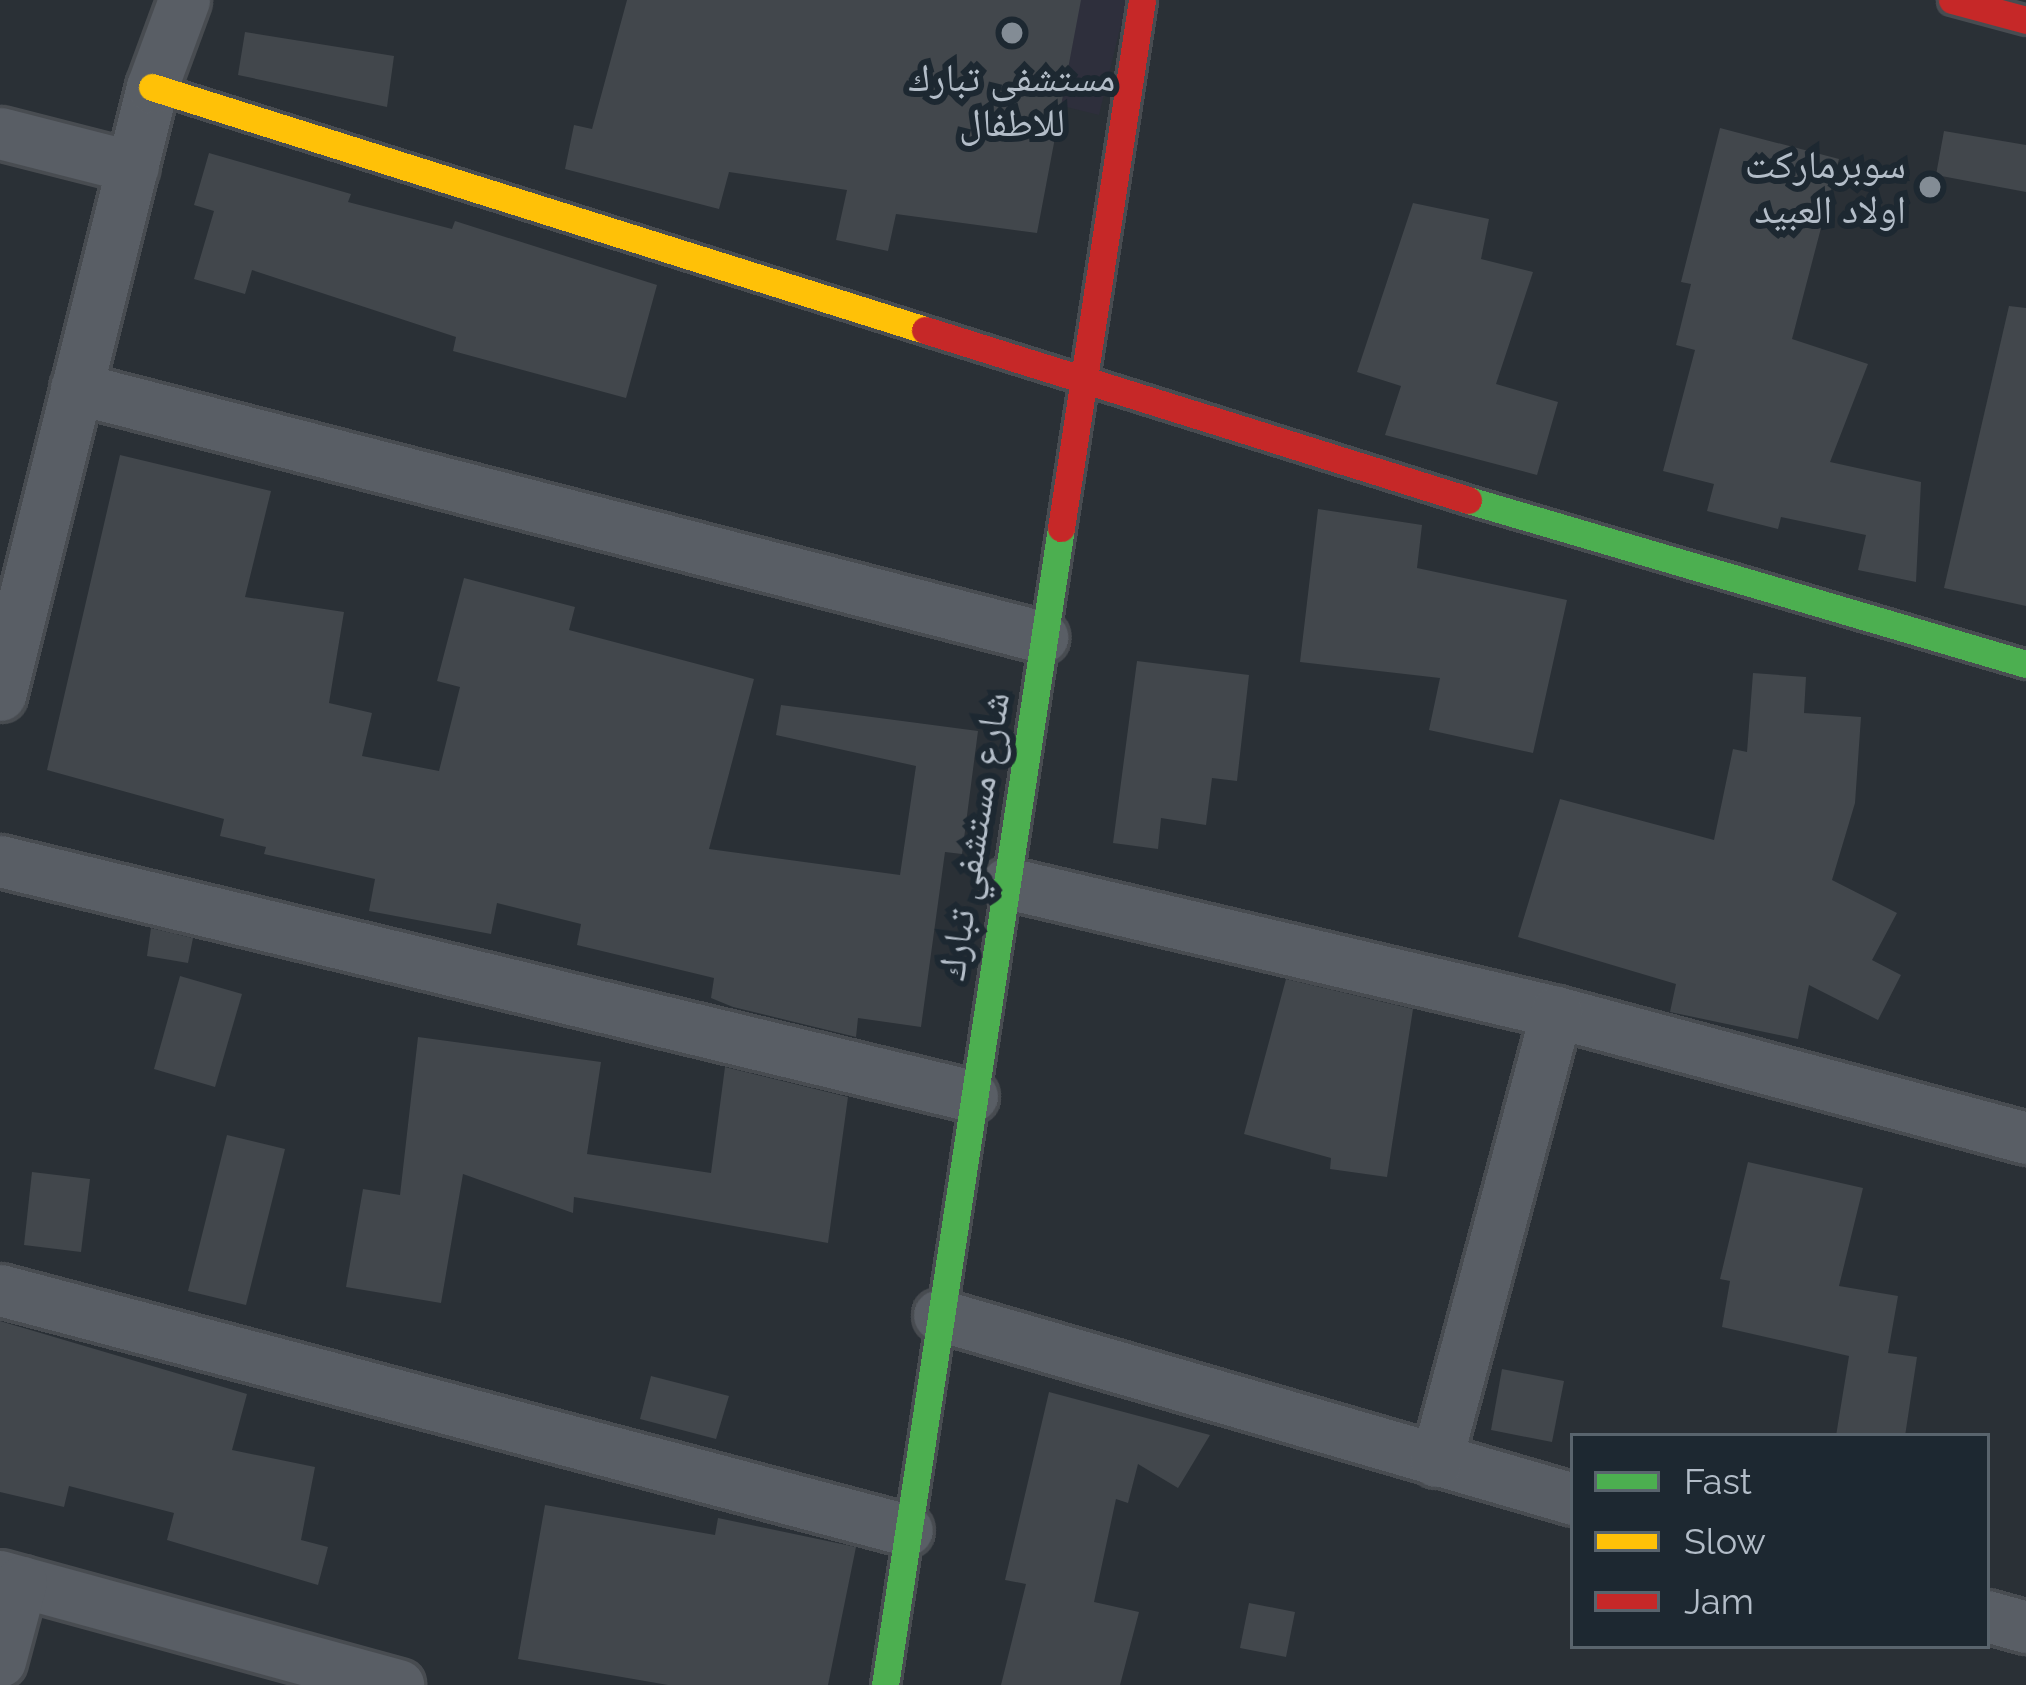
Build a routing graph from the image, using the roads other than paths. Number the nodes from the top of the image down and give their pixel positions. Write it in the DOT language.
graph roads {
  1 [pos="184,0"];
  2 [pos="1142,0"];
  3 [pos="1952,0"];
  4 [pos="2026,20"];
  5 [pos="152,87"];
  6 [pos="0,133"];
  7 [pos="133,167"];
  8 [pos="1081,379"];
  9 [pos="76,388"];
  10 [pos="1042,637"];
  11 [pos="2026,664"];
  12 [pos="0,695"];
  13 [pos="0,861"];
  14 [pos="1007,883"];
  15 [pos="1556,1012"];
  16 [pos="972,1096"];
  17 [pos="2026,1138"];
  18 [pos="0,1289"];
  19 [pos="939,1315"];
  20 [pos="1436,1461"];
  21 [pos="1570,1498"];
  22 [pos="907,1529"];
  23 [pos="11,1579"];
  24 [pos="1990,1617"];
  25 [pos="2026,1627"];
  26 [pos="0,1661"];
  27 [pos="398,1685"];
  28 [pos="885,1685"];
  1 -- 5 [label="street"];
  2 -- 8 [label="street, شارع مستشفي تبارك"];
  3 -- 4 [label="street"];
  5 -- 7 [label="street"];
  5 -- 8 [label="street"];
  6 -- 7 [label="street"];
  7 -- 9 [label="street"];
  8 -- 10 [label="street, شارع مستشفي تبارك"];
  8 -- 11 [label="street"];
  9 -- 10 [label="street"];
  9 -- 12 [label="street"];
  10 -- 14 [label="street, شارع مستشفي تبارك"];
  13 -- 16 [label="street"];
  14 -- 15 [label="street"];
  14 -- 16 [label="street, شارع مستشفي تبارك"];
  15 -- 17 [label="street"];
  15 -- 20 [label="street"];
  16 -- 19 [label="street, شارع مستشفي تبارك"];
  18 -- 22 [label="street"];
  19 -- 20 [label="street"];
  19 -- 22 [label="street, شارع مستشفي تبارك"];
  20 -- 21 [label="street"];
  22 -- 28 [label="street, شارع مستشفي تبارك"];
  23 -- 26 [label="street"];
  23 -- 27 [label="street"];
  24 -- 25 [label="street"];
}
